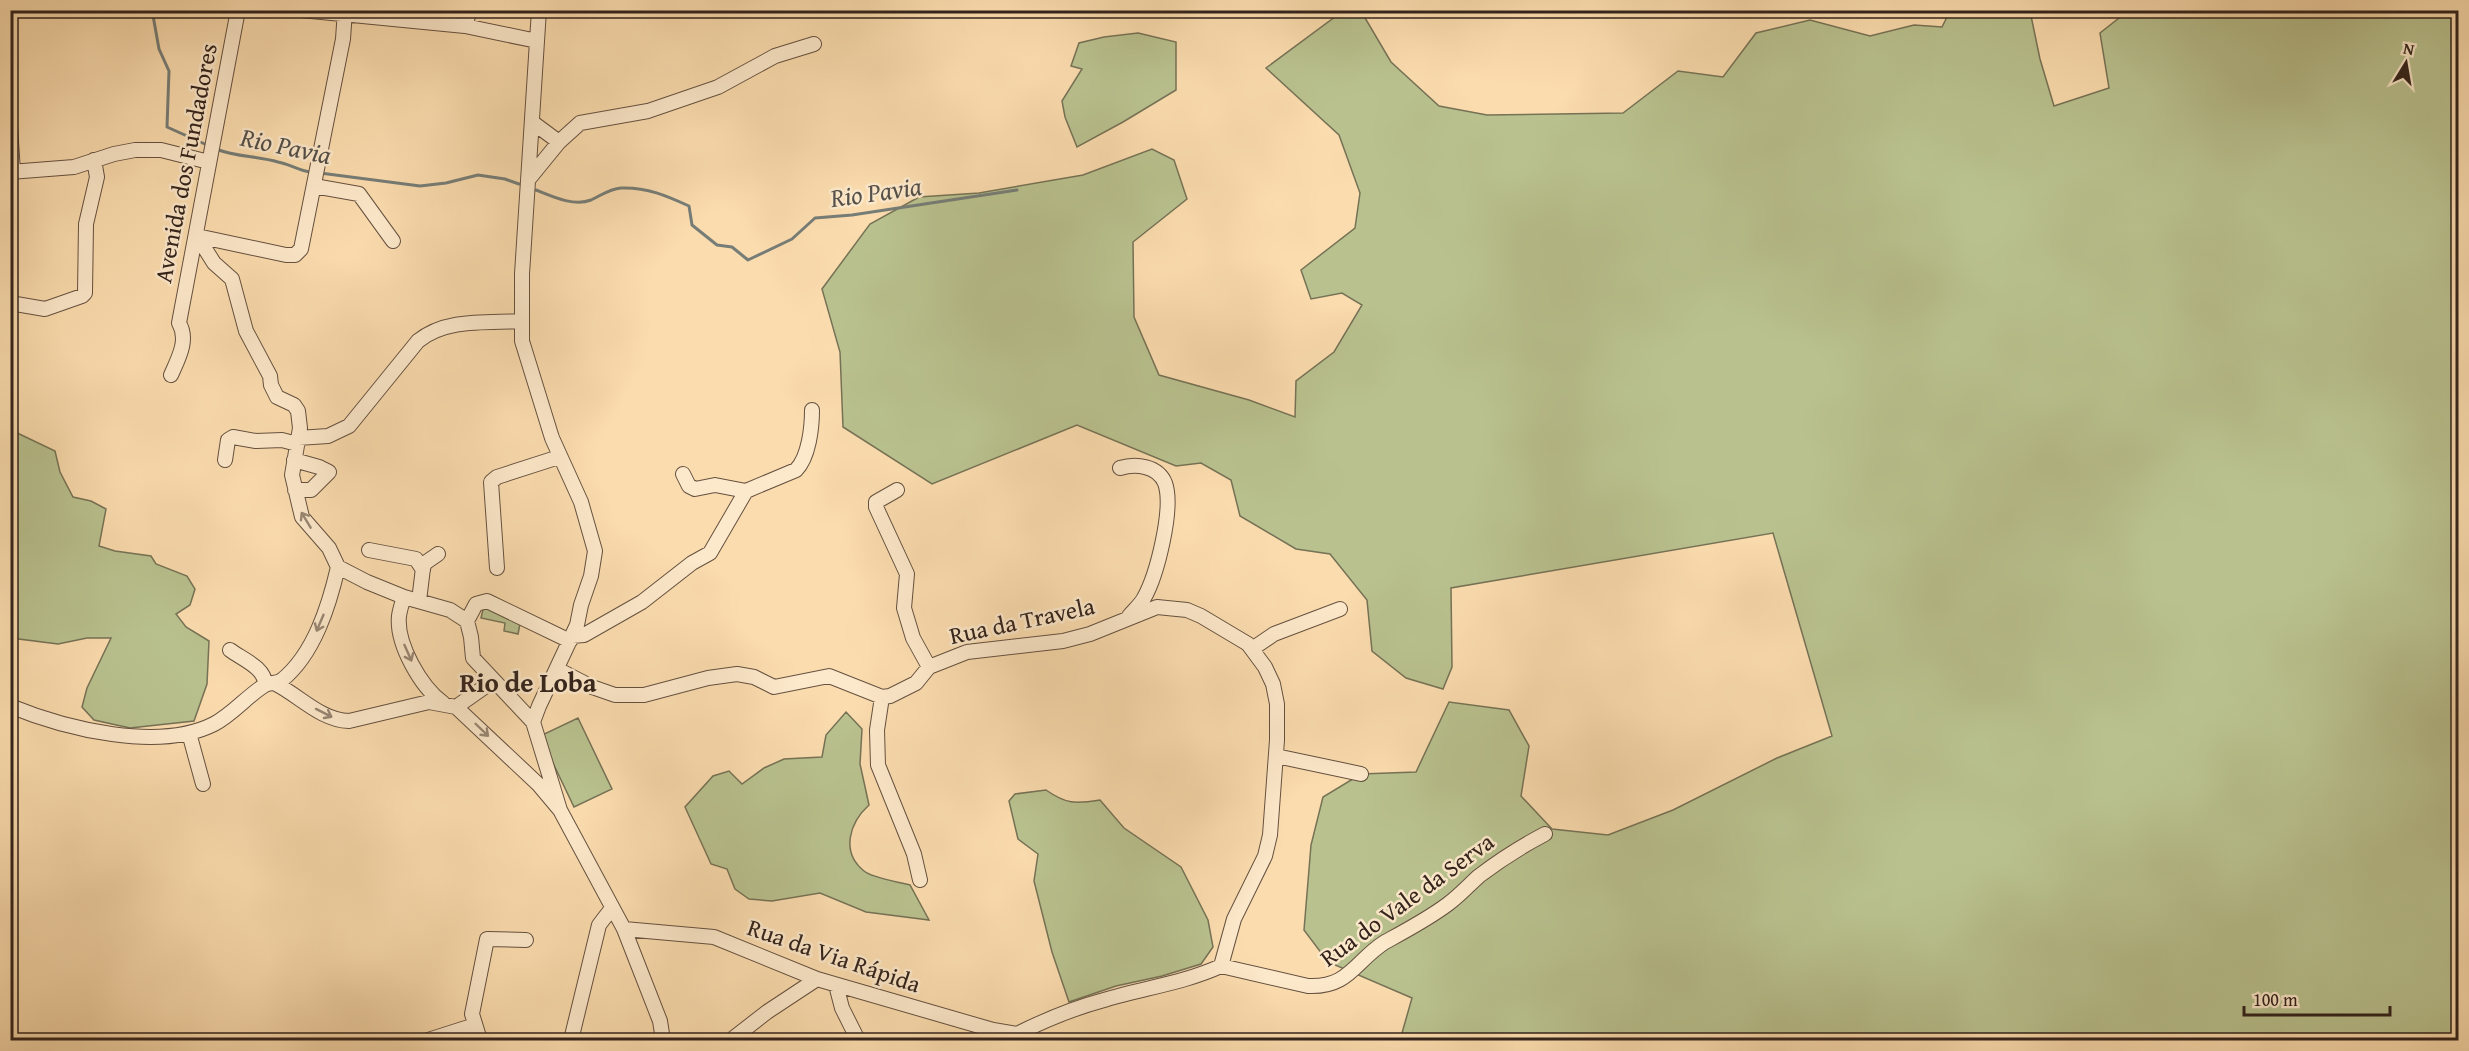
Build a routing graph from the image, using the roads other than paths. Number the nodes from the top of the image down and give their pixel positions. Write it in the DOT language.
graph roads {
  1 [pos="238,10"];
  2 [pos="301,10"];
  3 [pos="470,10"];
  4 [pos="539,10"];
  5 [pos="345,13"];
  6 [pos="465,26"];
  7 [pos="537,41"];
  8 [pos="814,44"];
  9 [pos="532,122"];
  10 [pos="10,127"];
  11 [pos="559,142"];
  12 [pos="211,152"];
  13 [pos="94,160"];
  14 [pos="12,172"];
  15 [pos="528,180"];
  16 [pos="314,186"];
  17 [pos="197,236"];
  18 [pos="393,241"];
  19 [pos="10,303"];
  20 [pos="521,321"];
  21 [pos="171,375"];
  22 [pos="812,410"];
  23 [pos="298,441"];
  24 [pos="559,457"];
  25 [pos="225,460"];
  26 [pos="294,460"];
  27 [pos="1120,468"];
  28 [pos="683,474"];
  29 [pos="295,490"];
  30 [pos="897,490"];
  31 [pos="746,491"];
  32 [pos="369,550"];
  33 [pos="438,554"];
  34 [pos="338,567"];
  35 [pos="497,568"];
  36 [pos="423,570"];
  37 [pos="404,597"];
  38 [pos="418,601"];
  39 [pos="1340,609"];
  40 [pos="1128,618"];
  41 [pos="467,621"];
  42 [pos="571,638"];
  43 [pos="1252,648"];
  44 [pos="230,650"];
  45 [pos="929,667"];
  46 [pos="557,669"];
  47 [pos="493,681"];
  48 [pos="270,684"];
  49 [pos="882,697"];
  50 [pos="10,706"];
  51 [pos="450,706"];
  52 [pos="534,722"];
  53 [pos="189,733"];
  54 [pos="1276,756"];
  55 [pos="1361,774"];
  56 [pos="544,782"];
  57 [pos="203,784"];
  58 [pos="1545,834"];
  59 [pos="920,880"];
  60 [pos="612,908"];
  61 [pos="624,929"];
  62 [pos="526,940"];
  63 [pos="1221,966"];
  64 [pos="817,979"];
  65 [pos="836,985"];
  66 [pos="475,1025"];
  67 [pos="1021,1037"];
  68 [pos="732,1040"];
  69 [pos="428,1041"];
  70 [pos="480,1041"];
  71 [pos="571,1041"];
  72 [pos="663,1041"];
  73 [pos="858,1041"];
  1 -- 12 [label="street, Avenida dos Fundadores"];
  2 -- 5 [label="street"];
  3 -- 6 [label="street"];
  4 -- 7 [label="street"];
  5 -- 6 [label="street"];
  5 -- 16 [label="street"];
  6 -- 7 [label="street"];
  7 -- 9 [label="street"];
  8 -- 11 [label="street"];
  9 -- 11 [label="street"];
  9 -- 15 [label="street"];
  10 -- 14 [label="street"];
  11 -- 15 [label="street"];
  12 -- 13 [label="street"];
  12 -- 17 [label="street, Avenida dos Fundadores"];
  13 -- 14 [label="street"];
  13 -- 19 [label="street"];
  15 -- 20 [label="street"];
  16 -- 17 [label="street"];
  16 -- 18 [label="street"];
  17 -- 21 [label="street, Avenida dos Fundadores"];
  17 -- 23 [label="street"];
  20 -- 23 [label="street"];
  20 -- 24 [label="street"];
  22 -- 31 [label="street"];
  23 -- 25 [label="street"];
  23 -- 26 [label="street"];
  24 -- 35 [label="street"];
  24 -- 42 [label="street"];
  26 -- 29 [label="street"];
  26 -- 29 [label="street"];
  27 -- 40 [label="street"];
  28 -- 31 [label="street"];
  34 -- 29 [label="street, one-way"];
  30 -- 45 [label="street"];
  31 -- 42 [label="street"];
  32 -- 36 [label="street"];
  33 -- 36 [label="street"];
  34 -- 37 [label="street"];
  34 -- 48 [label="street, one-way"];
  36 -- 38 [label="street"];
  37 -- 38 [label="street"];
  37 -- 51 [label="street, one-way"];
  38 -- 41 [label="street"];
  39 -- 43 [label="street"];
  40 -- 43 [label="street, Rua da Travela"];
  40 -- 45 [label="street, Rua da Travela"];
  41 -- 42 [label="street"];
  41 -- 47 [label="street"];
  42 -- 46 [label="street"];
  43 -- 54 [label="street"];
  44 -- 48 [label="street"];
  45 -- 49 [label="street, Rua da Travela"];
  46 -- 49 [label="street"];
  46 -- 52 [label="street"];
  47 -- 51 [label="street"];
  47 -- 52 [label="street"];
  48 -- 51 [label="street, one-way"];
  48 -- 53 [label="street"];
  49 -- 59 [label="street"];
  50 -- 53 [label="street"];
  51 -- 56 [label="street, one-way"];
  52 -- 56 [label="street"];
  53 -- 57 [label="street"];
  54 -- 55 [label="street"];
  54 -- 63 [label="street"];
  56 -- 60 [label="street"];
  58 -- 63 [label="street, Rua do Vale da Serva"];
  60 -- 61 [label="street"];
  60 -- 71 [label="street"];
  61 -- 64 [label="street, Rua da Via Rápida"];
  61 -- 72 [label="street"];
  62 -- 66 [label="street"];
  63 -- 67 [label="street"];
  64 -- 65 [label="street, Rua da Via Rápida"];
  64 -- 68 [label="street"];
  65 -- 67 [label="street, Rua da Via Rápida"];
  65 -- 73 [label="street"];
  66 -- 69 [label="street"];
  66 -- 70 [label="street"];
}
